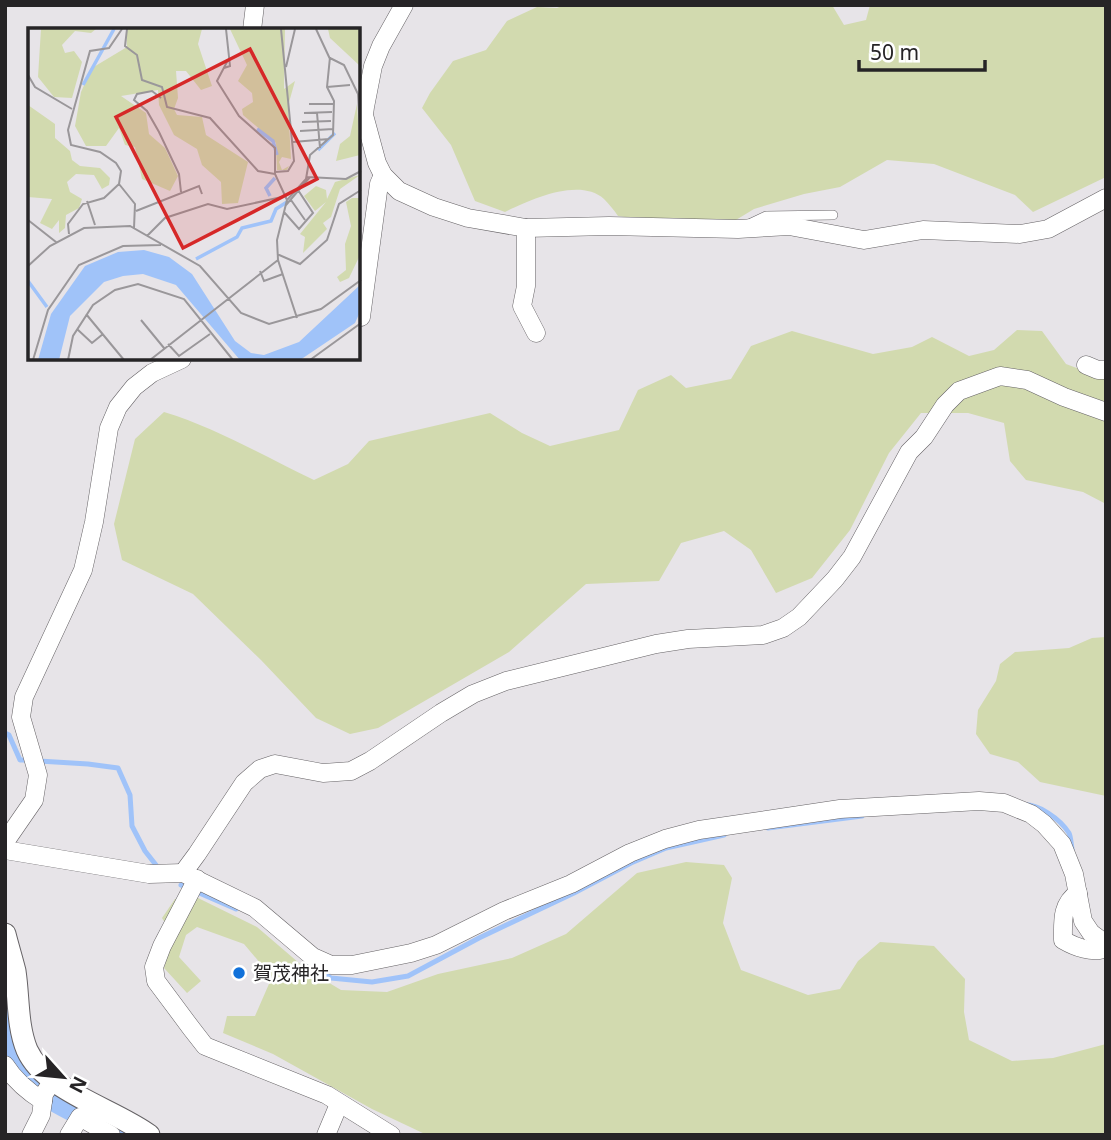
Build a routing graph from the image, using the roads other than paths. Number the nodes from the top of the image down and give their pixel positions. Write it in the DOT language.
graph roads {
  1 [pos="255,5"];
  2 [pos="404,5"];
  3 [pos="252,28"];
  4 [pos="361,116"];
  5 [pos="383,175"];
  6 [pos="1106,198"];
  7 [pos="833,215"];
  8 [pos="526,228"];
  9 [pos="738,229"];
  10 [pos="360,317"];
  11 [pos="536,333"];
  12 [pos="180,360"];
  13 [pos="1086,365"];
  14 [pos="1106,370"];
  15 [pos="1106,412"];
  16 [pos="5,842"];
  17 [pos="5,850"];
  18 [pos="190,876"];
  19 [pos="1078,893"];
  20 [pos="5,934"];
  21 [pos="1106,946"];
  22 [pos="5,1065"];
  23 [pos="53,1080"];
  24 [pos="43,1101"];
  25 [pos="339,1104"];
  26 [pos="37,1133"];
  27 [pos="69,1135"];
  28 [pos="111,1135"];
  29 [pos="149,1135"];
  30 [pos="326,1135"];
  31 [pos="391,1135"];
  1 -- 3 [label="street"];
  2 -- 4 [label="street"];
  4 -- 5 [label="street"];
  5 -- 8 [label="street"];
  5 -- 10 [label="street"];
  6 -- 9 [label="street"];
  7 -- 9 [label="lane"];
  8 -- 9 [label="street"];
  8 -- 11 [label="street"];
  12 -- 16 [label="street"];
  13 -- 14 [label="street"];
  15 -- 18 [label="street"];
  17 -- 18 [label="street"];
  18 -- 19 [label="street"];
  18 -- 25 [label="street"];
  19 -- 21 [label="street"];
  19 -- 21 [label="street"];
  20 -- 23 [label="street"];
  22 -- 24 [label="street"];
  23 -- 24 [label="street"];
  23 -- 29 [label="street"];
  24 -- 26 [label="street"];
  25 -- 30 [label="street"];
  25 -- 31 [label="street"];
  27 -- 28 [label="street"];
}
